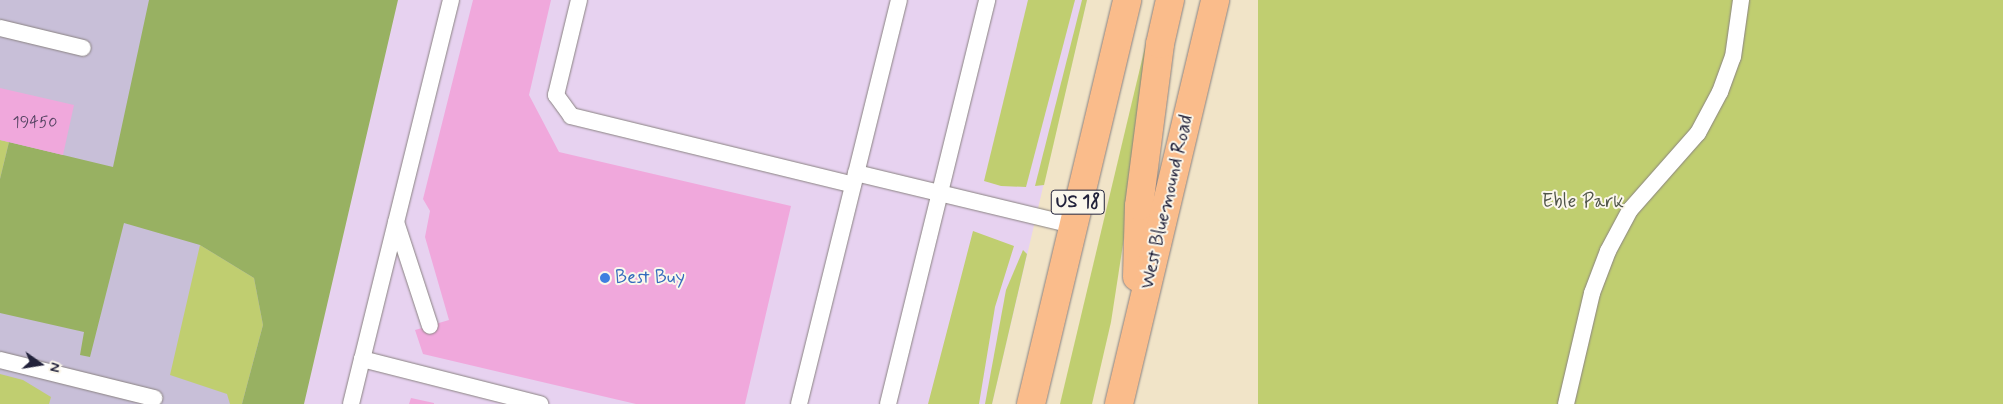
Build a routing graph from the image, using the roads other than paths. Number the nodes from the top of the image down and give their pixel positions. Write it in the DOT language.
graph roads {
  1 [pos="451,0"];
  2 [pos="579,0"];
  3 [pos="899,0"];
  4 [pos="987,0"];
  5 [pos="1126,0"];
  6 [pos="1170,0"];
  7 [pos="1215,0"];
  8 [pos="1741,0"];
  9 [pos="0,28"];
  10 [pos="83,48"];
  11 [pos="855,179"];
  12 [pos="940,194"];
  13 [pos="396,222"];
  14 [pos="1073,225"];
  15 [pos="430,326"];
  16 [pos="1136,333"];
  17 [pos="362,358"];
  18 [pos="0,360"];
  19 [pos="154,398"];
  20 [pos="351,404"];
  21 [pos="540,404"];
  22 [pos="800,404"];
  23 [pos="888,404"];
  24 [pos="1031,404"];
  25 [pos="1119,404"];
  26 [pos="1566,404"];
  1 -- 13 [label="lane"];
  2 -- 11 [label="lane"];
  3 -- 11 [label="lane"];
  4 -- 12 [label="lane"];
  5 -- 14 [label="main road, US 18"];
  6 -- 16 [label="main road"];
  7 -- 16 [label="main road, West Bluemound Road"];
  8 -- 26 [label="lane"];
  9 -- 10 [label="lane"];
  11 -- 12 [label="lane"];
  11 -- 22 [label="lane"];
  12 -- 14 [label="lane"];
  12 -- 23 [label="lane"];
  13 -- 15 [label="lane"];
  13 -- 17 [label="lane"];
  14 -- 24 [label="main road, US 18"];
  16 -- 25 [label="main road, West Bluemound Road"];
  17 -- 20 [label="lane"];
  17 -- 21 [label="lane"];
  18 -- 19 [label="lane"];
}
